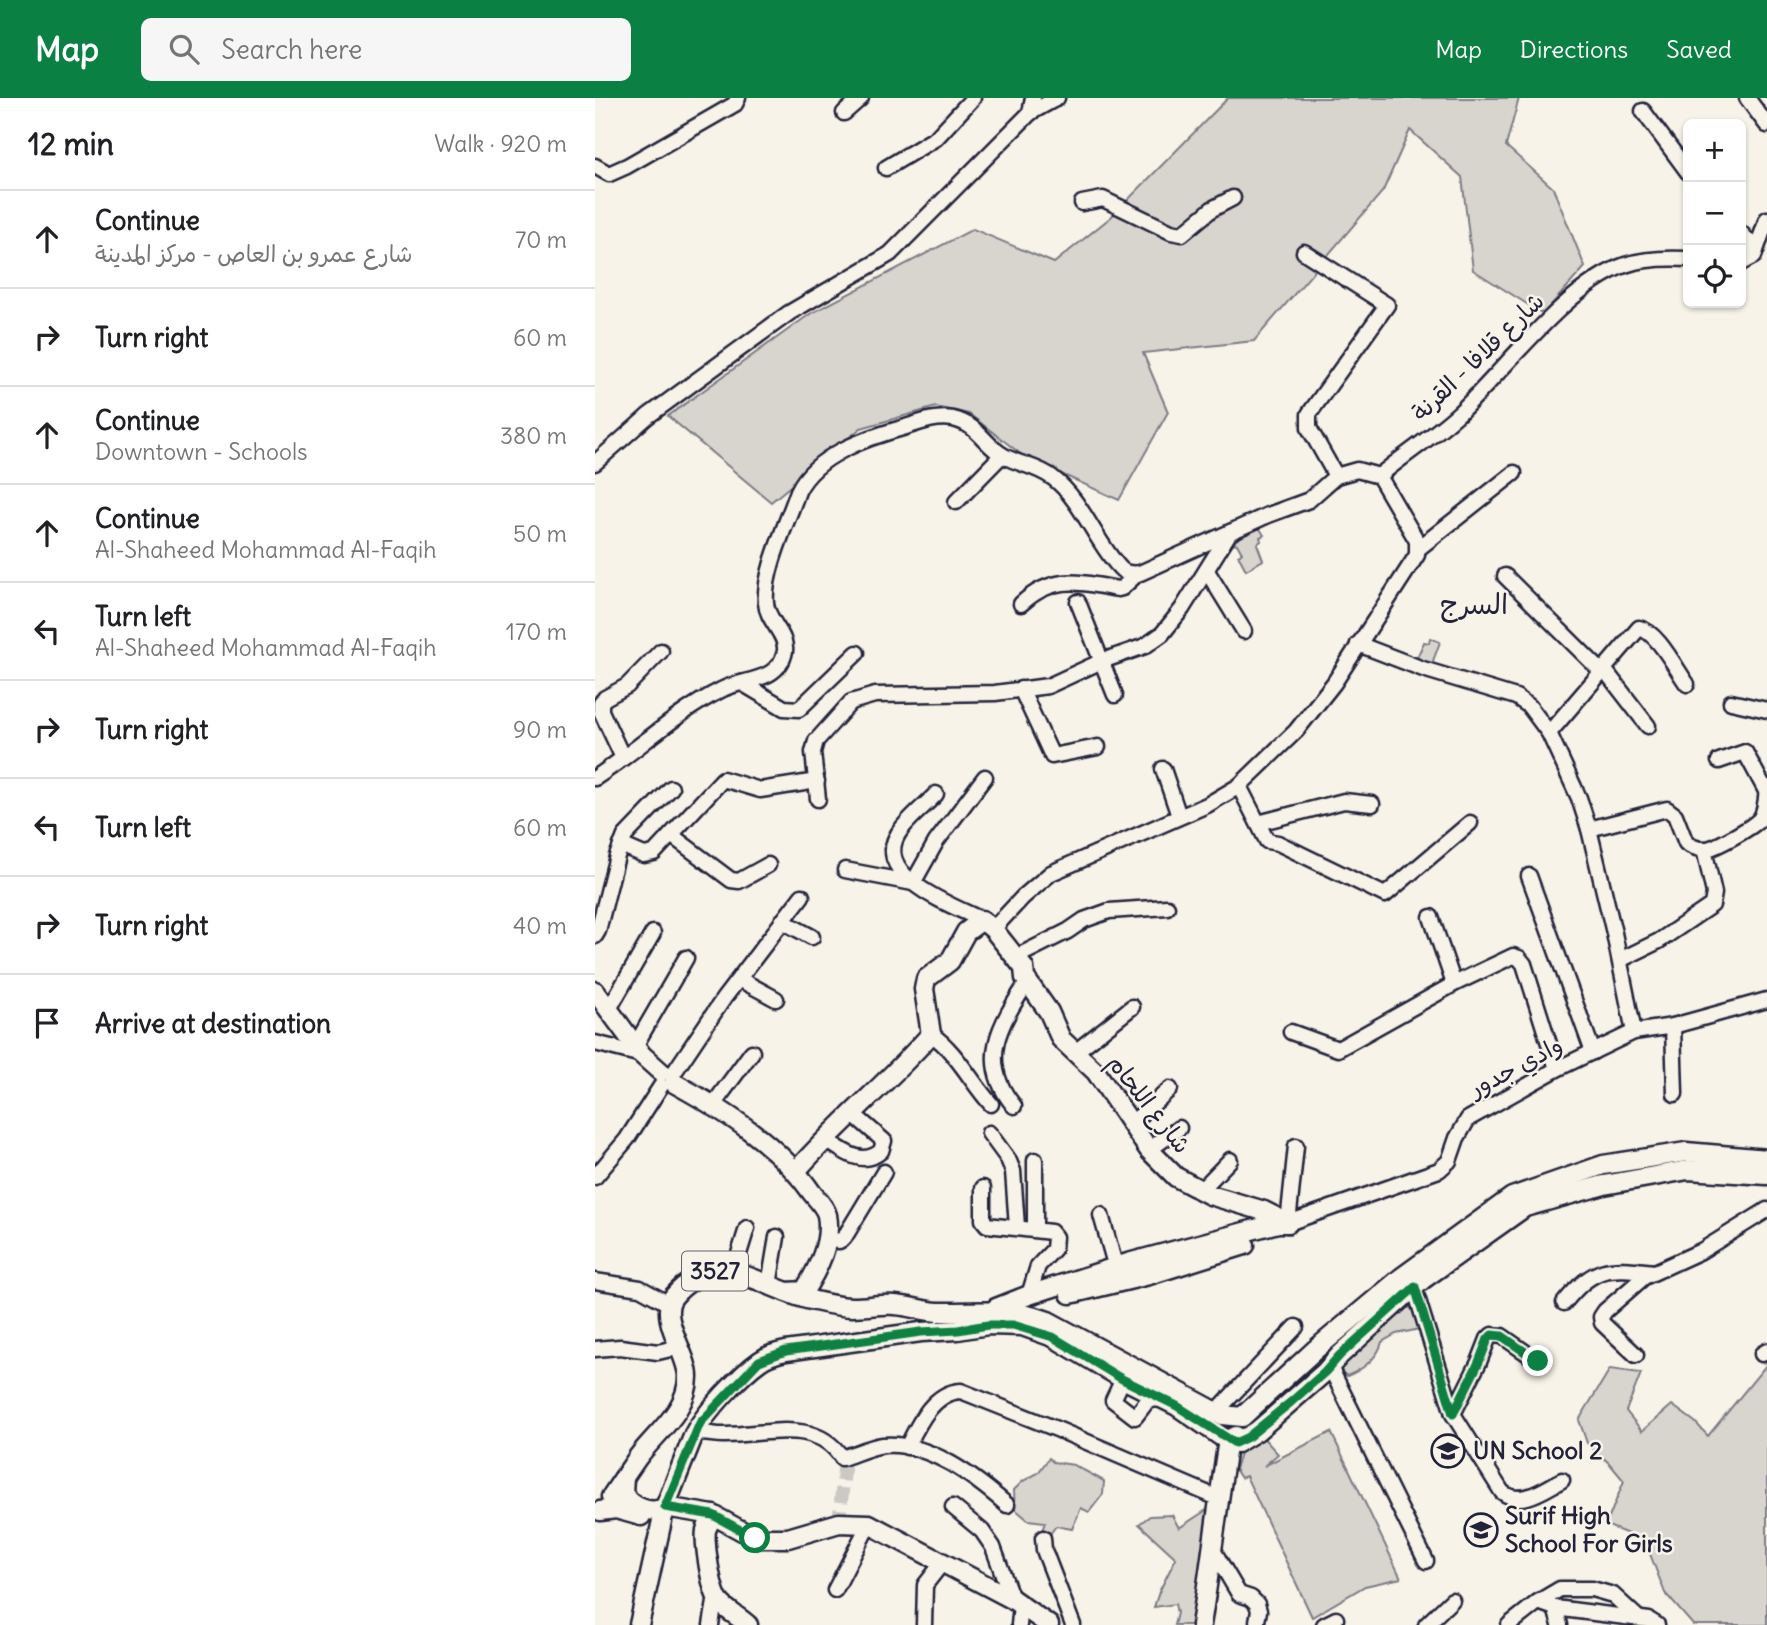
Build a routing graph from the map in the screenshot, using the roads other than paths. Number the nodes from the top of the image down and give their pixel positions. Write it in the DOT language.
graph roads {
  1 [pos="738,98"];
  2 [pos="861,98"];
  3 [pos="973,98"];
  4 [pos="1033,98"];
  5 [pos="1057,98"];
  6 [pos="1747,98"];
  7 [pos="1643,111"];
  8 [pos="843,113"];
  9 [pos="1030,113"];
  10 [pos="1767,125"];
  11 [pos="1683,165"];
  12 [pos="595,166"];
  13 [pos="886,168"];
  14 [pos="1233,198"];
  15 [pos="1082,203"];
  16 [pos="1767,219"];
  17 [pos="1746,239"];
  18 [pos="1756,250"];
  19 [pos="1304,253"];
  20 [pos="1683,259"];
  21 [pos="1746,261"];
  22 [pos="1002,455"];
  23 [pos="595,463"];
  24 [pos="1514,473"];
  25 [pos="1379,475"];
  26 [pos="1336,476"];
  27 [pos="956,502"];
  28 [pos="1230,532"];
  29 [pos="1419,548"];
  30 [pos="1207,571"];
  31 [pos="1137,574"];
  32 [pos="1505,576"];
  33 [pos="1078,602"];
  34 [pos="1021,604"];
  35 [pos="1244,631"];
  36 [pos="1358,644"];
  37 [pos="661,651"];
  38 [pos="857,653"];
  39 [pos="1102,661"];
  40 [pos="1603,670"];
  41 [pos="742,683"];
  42 [pos="1687,684"];
  43 [pos="1021,689"];
  44 [pos="1115,695"];
  45 [pos="1731,702"];
  46 [pos="1767,710"];
  47 [pos="1648,726"];
  48 [pos="1549,733"];
  49 [pos="1098,747"];
  50 [pos="623,758"];
  51 [pos="1719,761"];
  52 [pos="1163,769"];
  53 [pos="985,777"];
  54 [pos="595,778"];
  55 [pos="817,781"];
  56 [pos="1240,786"];
  57 [pos="670,788"];
  58 [pos="1767,789"];
  59 [pos="936,794"];
  60 [pos="818,799"];
  61 [pos="1372,804"];
  62 [pos="1179,816"];
  63 [pos="1258,823"];
  64 [pos="1470,823"];
  65 [pos="1589,829"];
  66 [pos="671,835"];
  67 [pos="621,845"];
  68 [pos="1704,849"];
  69 [pos="768,865"];
  70 [pos="845,870"];
  71 [pos="1529,876"];
  72 [pos="913,883"];
  73 [pos="802,896"];
  74 [pos="1167,907"];
  75 [pos="1431,916"];
  76 [pos="782,921"];
  77 [pos="987,924"];
  78 [pos="653,933"];
  79 [pos="595,936"];
  80 [pos="812,937"];
  81 [pos="1016,957"];
  82 [pos="686,958"];
  83 [pos="1619,960"];
  84 [pos="739,979"];
  85 [pos="1027,983"];
  86 [pos="1454,984"];
  87 [pos="595,991"];
  88 [pos="776,999"];
  89 [pos="1767,1000"];
  90 [pos="1132,1007"];
  91 [pos="609,1009"];
  92 [pos="1673,1026"];
  93 [pos="1291,1032"];
  94 [pos="1634,1032"];
  95 [pos="931,1034"];
  96 [pos="595,1043"];
  97 [pos="639,1050"];
  98 [pos="752,1052"];
  99 [pos="1593,1052"];
  100 [pos="1074,1054"];
  101 [pos="1557,1069"];
  102 [pos="667,1079"];
  103 [pos="1170,1089"];
  104 [pos="1675,1094"];
  105 [pos="991,1104"];
  106 [pos="713,1105"];
  107 [pos="1014,1106"];
  108 [pos="852,1113"];
  109 [pos="1131,1124"];
  110 [pos="1179,1128"];
  111 [pos="989,1133"];
  112 [pos="825,1139"];
  113 [pos="1296,1146"];
  114 [pos="1149,1150"];
  115 [pos="1767,1158"];
  116 [pos="1035,1160"];
  117 [pos="1230,1160"];
  118 [pos="797,1170"];
  119 [pos="884,1172"];
  120 [pos="1767,1175"];
  121 [pos="595,1177"];
  122 [pos="983,1188"];
  123 [pos="1201,1190"];
  124 [pos="1767,1209"];
  125 [pos="1101,1215"];
  126 [pos="1288,1223"];
  127 [pos="1017,1227"];
  128 [pos="747,1228"];
  129 [pos="1035,1229"];
  130 [pos="777,1237"];
  131 [pos="828,1240"];
  132 [pos="1116,1268"];
  133 [pos="1654,1272"];
  134 [pos="733,1273"];
  135 [pos="595,1281"];
  136 [pos="810,1282"];
  137 [pos="769,1285"];
  138 [pos="1415,1287"];
  139 [pos="787,1292"];
  140 [pos="820,1302"];
  141 [pos="1564,1303"];
  142 [pos="669,1304"];
  143 [pos="1031,1309"];
  144 [pos="980,1316"];
  145 [pos="1296,1327"];
  146 [pos="679,1347"];
  147 [pos="595,1349"];
  148 [pos="1636,1355"];
  149 [pos="1538,1361"];
  150 [pos="1330,1367"];
  151 [pos="1140,1370"];
  152 [pos="1122,1379"];
  153 [pos="1170,1402"];
  154 [pos="1219,1414"];
  155 [pos="1453,1414"];
  156 [pos="665,1427"];
  157 [pos="694,1434"];
  158 [pos="1228,1440"];
  159 [pos="907,1447"];
  160 [pos="624,1478"];
  161 [pos="1562,1480"];
  162 [pos="1217,1498"];
  163 [pos="1007,1505"];
  164 [pos="953,1507"];
  165 [pos="604,1508"];
  166 [pos="663,1515"];
  167 [pos="713,1515"];
  168 [pos="869,1524"];
  169 [pos="1043,1538"];
  170 [pos="1213,1550"];
  171 [pos="1426,1561"];
  172 [pos="943,1562"];
  173 [pos="835,1590"];
  174 [pos="716,1596"];
  175 [pos="1452,1600"];
  176 [pos="1016,1602"];
  177 [pos="1538,1602"];
  178 [pos="1555,1608"];
  179 [pos="1638,1618"];
  180 [pos="1257,1621"];
  181 [pos="639,1625"];
  182 [pos="711,1625"];
  183 [pos="748,1625"];
  184 [pos="924,1625"];
  185 [pos="1019,1625"];
  186 [pos="1049,1625"];
  187 [pos="1073,1625"];
  188 [pos="1201,1625"];
  189 [pos="1426,1625"];
  190 [pos="1510,1625"];
  191 [pos="1560,1625"];
  192 [pos="1657,1625"];
  1 -- 12 [label="street"];
  2 -- 8 [label="street"];
  3 -- 13 [label="street"];
  4 -- 9 [label="street"];
  5 -- 9 [label="street"];
  6 -- 10 [label="street"];
  7 -- 11 [label="street"];
  9 -- 23 [label="street"];
  14 -- 15 [label="street"];
  16 -- 18 [label="street"];
  17 -- 18 [label="street"];
  18 -- 21 [label="street"];
  19 -- 26 [label="street"];
  20 -- 25 [label="street, شارع قلافا - القرنة"];
  22 -- 27 [label="street"];
  22 -- 31 [label="street"];
  22 -- 41 [label="street"];
  24 -- 29 [label="street"];
  25 -- 26 [label="street"];
  25 -- 29 [label="street"];
  26 -- 28 [label="street"];
  28 -- 30 [label="street"];
  28 -- 31 [label="street"];
  29 -- 36 [label="street"];
  30 -- 35 [label="street"];
  30 -- 39 [label="street"];
  31 -- 34 [label="street"];
  32 -- 40 [label="street"];
  33 -- 39 [label="street"];
  36 -- 48 [label="street"];
  36 -- 56 [label="street"];
  37 -- 50 [label="street"];
  38 -- 41 [label="street"];
  39 -- 43 [label="street"];
  39 -- 44 [label="street"];
  40 -- 42 [label="street"];
  40 -- 47 [label="street"];
  40 -- 48 [label="street"];
  41 -- 50 [label="street"];
  43 -- 49 [label="street"];
  43 -- 55 [label="street"];
  45 -- 46 [label="street"];
  48 -- 65 [label="street"];
  50 -- 54 [label="street"];
  51 -- 58 [label="street"];
  52 -- 62 [label="street"];
  53 -- 72 [label="street"];
  55 -- 60 [label="street"];
  55 -- 66 [label="street"];
  56 -- 62 [label="street"];
  56 -- 63 [label="street"];
  57 -- 67 [label="street"];
  58 -- 68 [label="street"];
  59 -- 72 [label="street"];
  61 -- 63 [label="street"];
  62 -- 77 [label="street"];
  63 -- 64 [label="street"];
  65 -- 68 [label="street"];
  65 -- 83 [label="street"];
  66 -- 67 [label="street"];
  66 -- 69 [label="street"];
  67 -- 79 [label="street"];
  68 -- 83 [label="street"];
  70 -- 72 [label="street"];
  71 -- 99 [label="street"];
  72 -- 77 [label="street"];
  73 -- 76 [label="street"];
  74 -- 81 [label="street"];
  75 -- 86 [label="street"];
  76 -- 80 [label="street"];
  76 -- 84 [label="street"];
  77 -- 81 [label="main road, شارع اللحام"];
  77 -- 95 [label="main road"];
  78 -- 91 [label="street"];
  81 -- 85 [label="main road, شارع اللحام"];
  82 -- 97 [label="street"];
  83 -- 94 [label="street"];
  84 -- 88 [label="street"];
  84 -- 102 [label="street"];
  85 -- 100 [label="main road, شارع اللحام"];
  85 -- 107 [label="street"];
  86 -- 93 [label="street"];
  86 -- 101 [label="street"];
  87 -- 91 [label="main road"];
  89 -- 92 [label="street, وادي جدور"];
  90 -- 100 [label="street"];
  91 -- 97 [label="main road"];
  92 -- 94 [label="street, وادي جدور"];
  92 -- 104 [label="street"];
  94 -- 99 [label="street, وادي جدور"];
  95 -- 105 [label="street"];
  95 -- 108 [label="main road"];
  96 -- 97 [label="street"];
  97 -- 102 [label="main road"];
  98 -- 106 [label="street"];
  99 -- 101 [label="street, وادي جدور"];
  100 -- 109 [label="main road, شارع اللحام"];
  101 -- 126 [label="street, وادي جدور"];
  102 -- 106 [label="main road"];
  102 -- 121 [label="street"];
  103 -- 109 [label="street"];
  106 -- 118 [label="main road"];
  108 -- 112 [label="main road"];
  108 -- 112 [label="street"];
  109 -- 114 [label="main road, شارع اللحام"];
  110 -- 114 [label="street"];
  111 -- 127 [label="street"];
  112 -- 118 [label="main road"];
  113 -- 126 [label="street"];
  114 -- 123 [label="main road, شارع اللحام"];
  115 -- 154 [label="main road"];
  116 -- 129 [label="street"];
  117 -- 123 [label="street"];
  118 -- 131 [label="main road"];
  119 -- 131 [label="street"];
  120 -- 138 [label="main road"];
  122 -- 127 [label="street"];
  123 -- 126 [label="main road, شارع اللحام"];
  124 -- 133 [label="street"];
  125 -- 132 [label="street"];
  126 -- 132 [label="main road"];
  126 -- 143 [label="main road"];
  127 -- 129 [label="street"];
  128 -- 134 [label="street"];
  129 -- 143 [label="street"];
  130 -- 137 [label="street"];
  131 -- 136 [label="main road"];
  132 -- 143 [label="main road"];
  133 -- 141 [label="street"];
  133 -- 148 [label="street"];
  134 -- 137 [label="main road, 3527"];
  134 -- 142 [label="main road, 3527"];
  135 -- 142 [label="street"];
  136 -- 139 [label="main road"];
  136 -- 140 [label="main road"];
  137 -- 139 [label="main road, 3527"];
  138 -- 150 [label="main road"];
  138 -- 155 [label="street"];
  139 -- 140 [label="main road, 3527"];
  140 -- 144 [label="main road, 3527"];
  142 -- 146 [label="main road, 3527"];
  143 -- 144 [label="main road, 3527"];
  143 -- 151 [label="main road, 3527"];
  143 -- 152 [label="main road, 3527"];
  144 -- 157 [label="main road, 3527"];
  145 -- 154 [label="street"];
  146 -- 147 [label="street"];
  146 -- 156 [label="main road, 3527"];
  149 -- 155 [label="street"];
  150 -- 158 [label="main road"];
  150 -- 171 [label="street"];
  151 -- 152 [label="main road"];
  151 -- 154 [label="main road, 3527"];
  152 -- 153 [label="main road, 3527"];
  152 -- 153 [label="street"];
  153 -- 158 [label="main road, 3527"];
  154 -- 158 [label="main road"];
  155 -- 161 [label="street"];
  156 -- 157 [label="main road"];
  156 -- 160 [label="main road, 3527"];
  157 -- 159 [label="street"];
  157 -- 166 [label="main road, 3527"];
  158 -- 162 [label="main road"];
  159 -- 162 [label="street"];
  159 -- 163 [label="street"];
  160 -- 165 [label="main road, 3527"];
  160 -- 166 [label="main road"];
  162 -- 170 [label="main road"];
  164 -- 176 [label="street"];
  165 -- 166 [label="main road, 3527"];
  166 -- 167 [label="main road"];
  166 -- 181 [label="main road, 3527"];
  167 -- 168 [label="main road"];
  167 -- 174 [label="main road"];
  168 -- 172 [label="main road"];
  168 -- 173 [label="street"];
  169 -- 187 [label="street"];
  170 -- 180 [label="street"];
  170 -- 188 [label="main road"];
  172 -- 176 [label="main road"];
  172 -- 184 [label="street"];
  174 -- 182 [label="street"];
  174 -- 183 [label="main road"];
  175 -- 189 [label="street"];
  176 -- 185 [label="street"];
  176 -- 186 [label="main road"];
  177 -- 178 [label="street"];
  177 -- 179 [label="street"];
  177 -- 190 [label="street"];
  178 -- 179 [label="street"];
  178 -- 191 [label="street"];
  179 -- 192 [label="street"];
}
